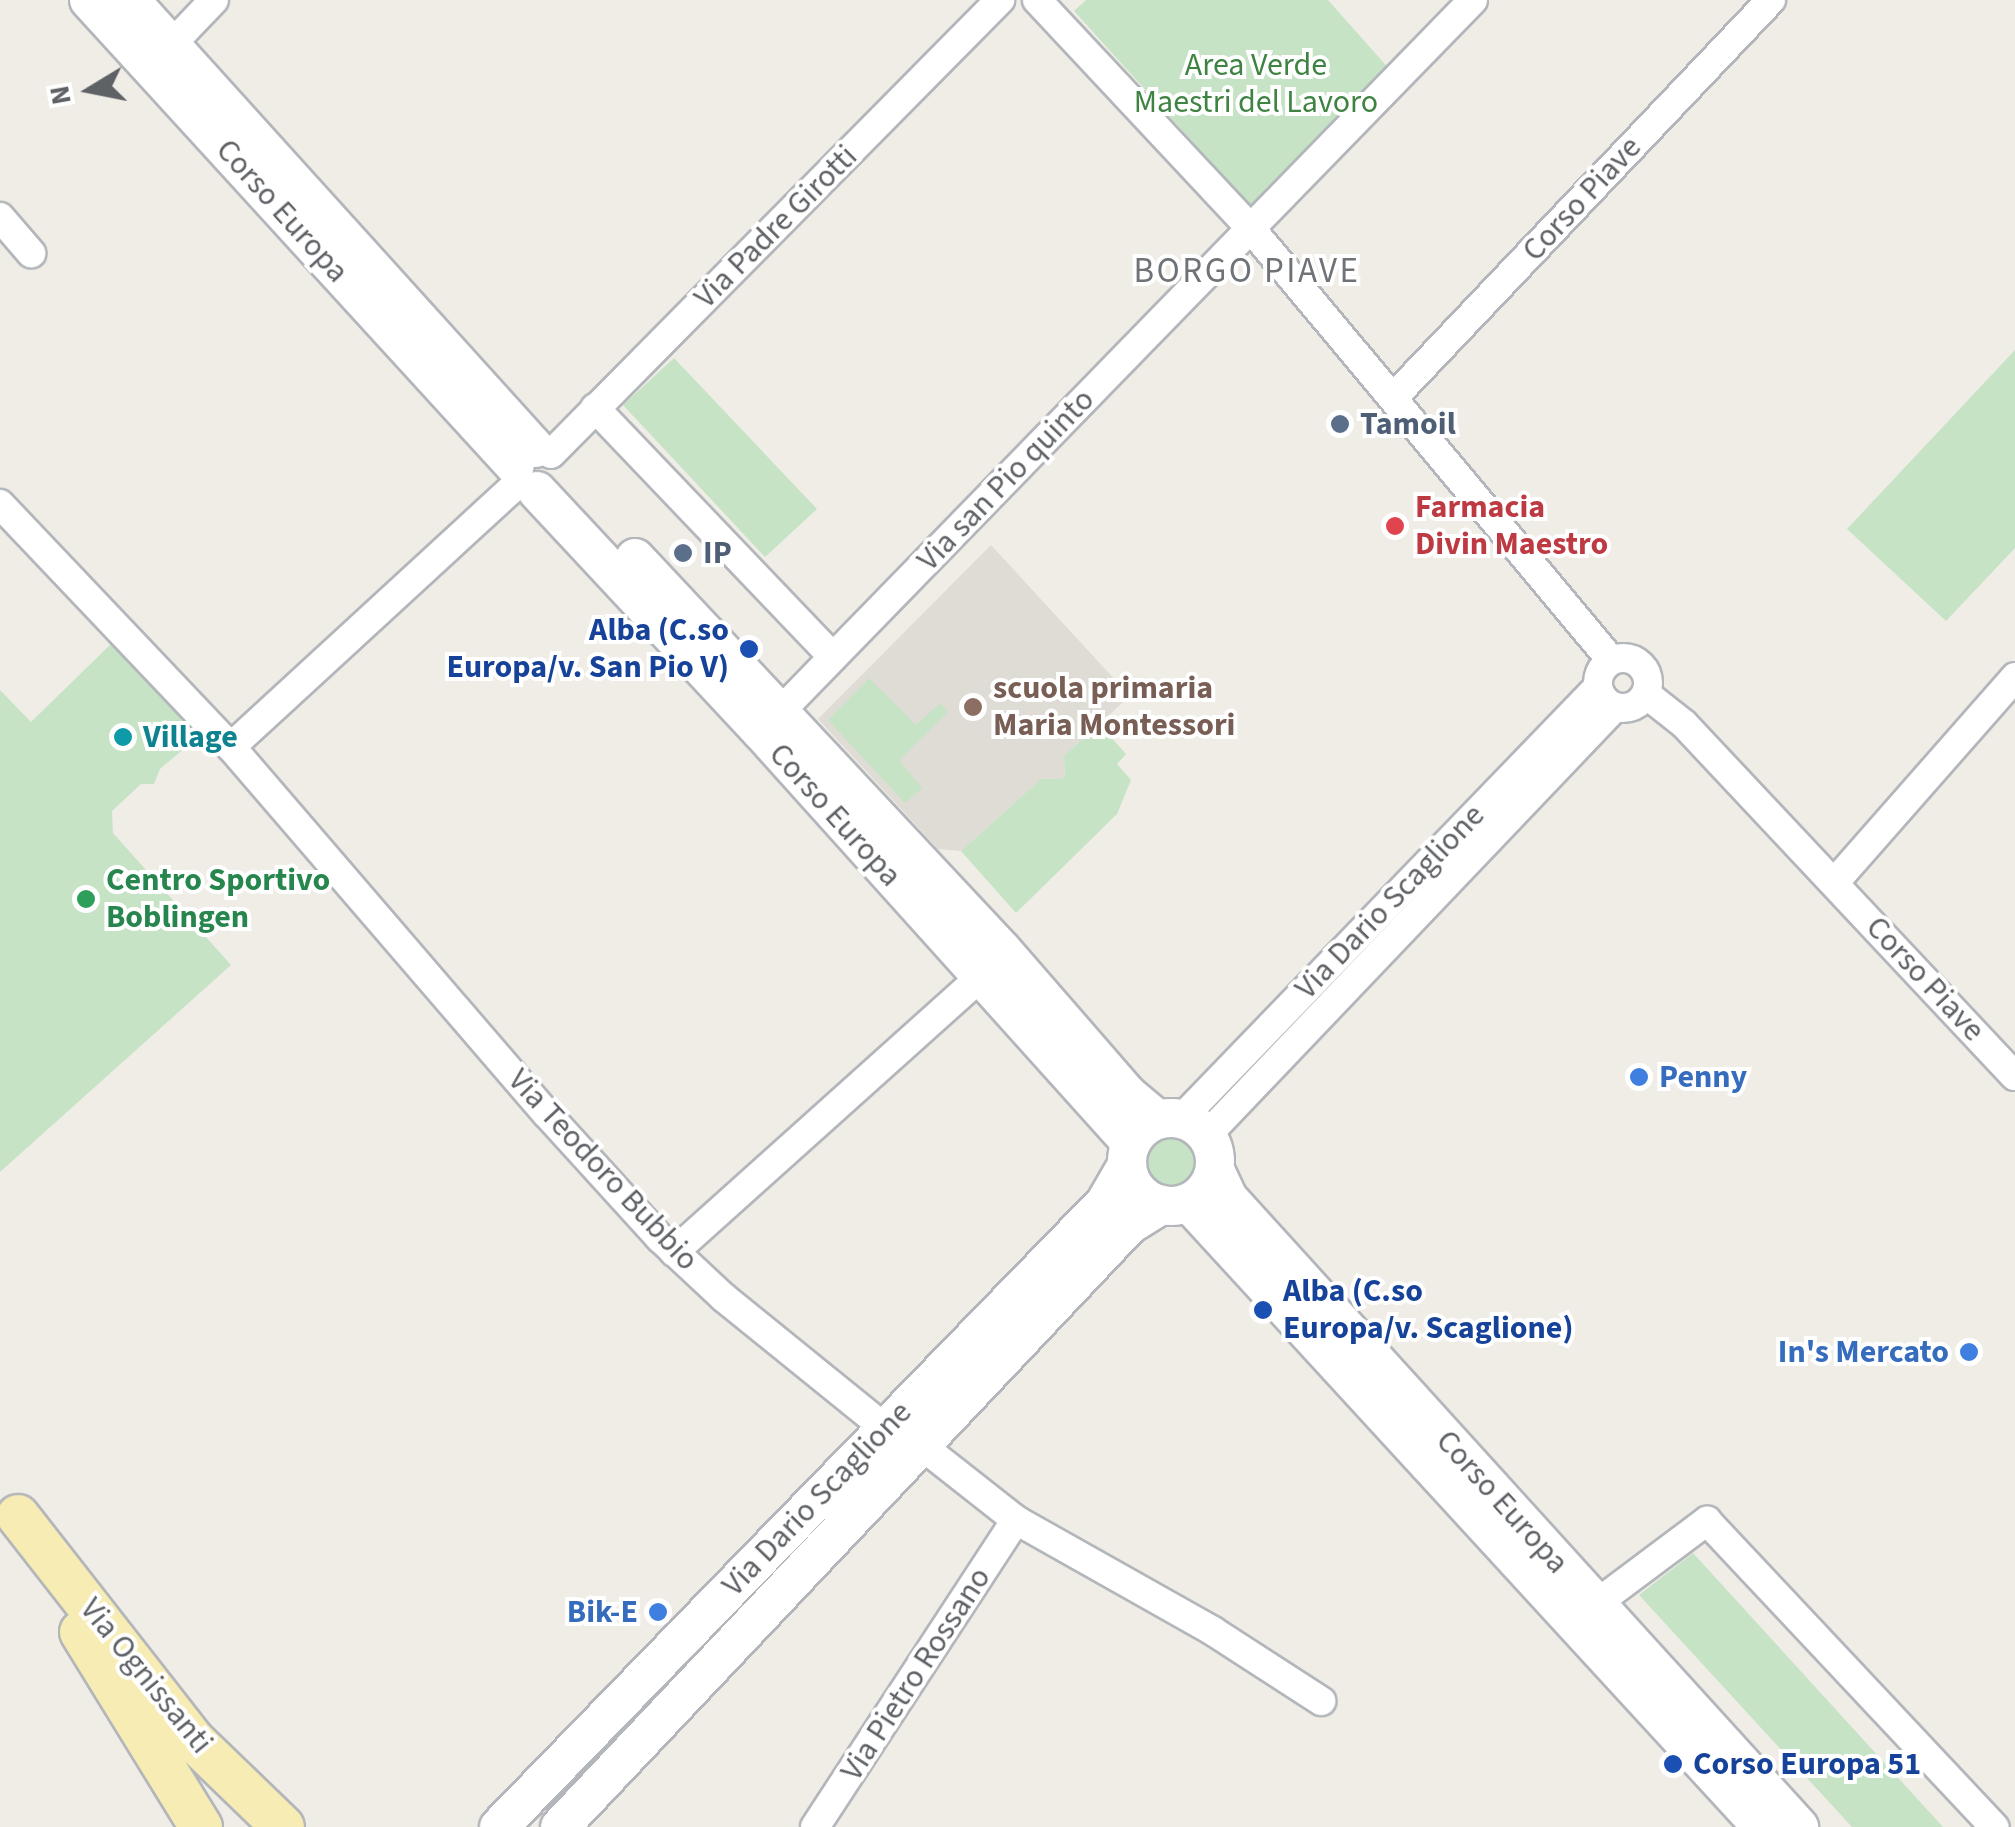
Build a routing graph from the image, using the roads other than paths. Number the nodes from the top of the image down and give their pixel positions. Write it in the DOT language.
graph roads {
  1 [pos="90,0"];
  2 [pos="130,0"];
  3 [pos="214,0"];
  4 [pos="1000,0"];
  5 [pos="1472,0"];
  6 [pos="1771,0"];
  7 [pos="1043,2"];
  8 [pos="171,45"];
  9 [pos="0,217"];
  10 [pos="1252,230"];
  11 [pos="31,253"];
  12 [pos="1393,398"];
  13 [pos="595,408"];
  14 [pos="536,469"];
  15 [pos="0,504"];
  16 [pos="832,656"];
  17 [pos="1611,660"];
  18 [pos="2015,677"];
  19 [pos="1646,694"];
  20 [pos="1607,697"];
  21 [pos="771,721"];
  22 [pos="231,746"];
  23 [pos="1835,882"];
  24 [pos="980,978"];
  25 [pos="2015,1076"];
  26 [pos="1170,1142"];
  27 [pos="1175,1204"];
  28 [pos="674,1252"];
  29 [pos="902,1438"];
  30 [pos="9,1501"];
  31 [pos="1016,1520"];
  32 [pos="1608,1595"];
  33 [pos="1321,1700"];
  34 [pos="201,1827"];
  35 [pos="283,1827"];
  36 [pos="499,1827"];
  37 [pos="560,1827"];
  38 [pos="815,1827"];
  39 [pos="1762,1827"];
  40 [pos="1799,1827"];
  41 [pos="1994,1827"];
  1 -- 14 [label="main road, Corso Europa"];
  2 -- 8 [label="main road, Corso Europa"];
  3 -- 8 [label="street"];
  4 -- 13 [label="street, Via Padre Girotti"];
  5 -- 10 [label="street, Via san Pio quinto"];
  6 -- 12 [label="street, Corso Piave"];
  7 -- 10 [label="street, Corso Piave"];
  8 -- 14 [label="main road, Corso Europa"];
  9 -- 11 [label="street"];
  10 -- 12 [label="street, Corso Piave"];
  10 -- 16 [label="street, Via san Pio quinto"];
  12 -- 17 [label="street, Corso Piave"];
  13 -- 14 [label="street, Via Padre Girotti"];
  13 -- 16 [label="street"];
  14 -- 21 [label="main road, Corso Europa"];
  14 -- 22 [label="street, Via Padre Girotti"];
  15 -- 22 [label="street, Via Teodoro Bubbio"];
  16 -- 21 [label="street, Via san Pio quinto"];
  17 -- 19 [label="street, Corso Piave"];
  17 -- 20 [label="street"];
  18 -- 23 [label="street"];
  19 -- 20 [label="street"];
  19 -- 23 [label="street, Corso Piave"];
  20 -- 26 [label="street, Via Dario Scaglione"];
  21 -- 24 [label="main road, Corso Europa"];
  21 -- 26 [label="main road, Corso Europa"];
  22 -- 28 [label="street, Via Teodoro Bubbio"];
  23 -- 25 [label="street, Corso Piave"];
  24 -- 26 [label="main road, Corso Europa"];
  24 -- 28 [label="street"];
  26 -- 27 [label="main road, Corso Europa"];
  26 -- 27 [label="main road, Via Dario Scaglione"];
  26 -- 29 [label="main road, Via Dario Scaglione"];
  26 -- 40 [label="main road, Corso Europa"];
  27 -- 29 [label="main road, Via Dario Scaglione"];
  27 -- 39 [label="main road, Corso Europa"];
  28 -- 29 [label="street, Via Teodoro Bubbio"];
  29 -- 31 [label="street, Via Teodoro Bubbio"];
  29 -- 36 [label="main road, Via Dario Scaglione"];
  29 -- 37 [label="main road, Via Dario Scaglione"];
  30 -- 34 [label="main road, Via Ognissanti"];
  30 -- 35 [label="main road, Via Ognissanti"];
  31 -- 33 [label="street, Via Teodoro Bubbio"];
  31 -- 38 [label="street, Via Pietro Rossano"];
  32 -- 41 [label="street"];
}
